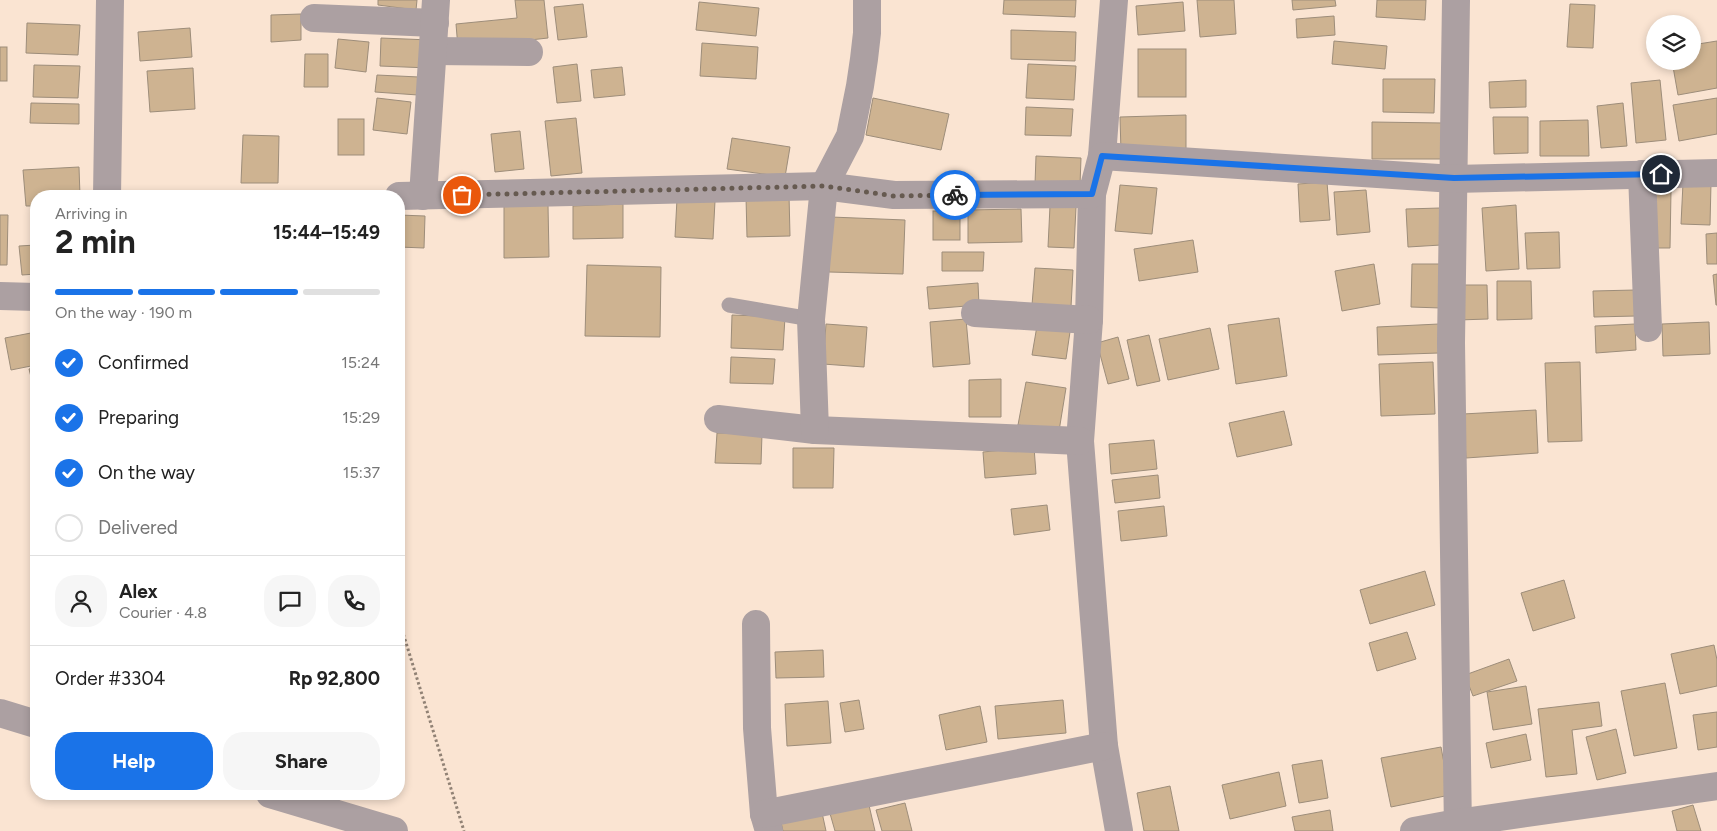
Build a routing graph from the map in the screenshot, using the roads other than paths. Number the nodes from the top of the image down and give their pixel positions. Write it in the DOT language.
graph roads {
  1 [pos="110,0"];
  2 [pos="867,0"];
  3 [pos="1114,0"];
  4 [pos="1456,0"];
  5 [pos="436,11"];
  6 [pos="314,18"];
  7 [pos="433,51"];
  8 [pos="529,52"];
  9 [pos="1102,156"];
  10 [pos="1717,173"];
  11 [pos="1642,174"];
  12 [pos="1454,178"];
  13 [pos="824,186"];
  14 [pos="107,190"];
  15 [pos="1092,194"];
  16 [pos="411,196"];
  17 [pos="0,296"];
  18 [pos="30,297"];
  19 [pos="729,305"];
  20 [pos="975,313"];
  21 [pos="811,319"];
  22 [pos="1089,320"];
  23 [pos="1648,328"];
  24 [pos="718,419"];
  25 [pos="815,430"];
  26 [pos="1080,441"];
  27 [pos="756,624"];
  28 [pos="0,713"];
  29 [pos="30,722"];
  30 [pos="1104,746"];
  31 [pos="1717,786"];
  32 [pos="290,800"];
  33 [pos="766,823"];
  34 [pos="1457,827"];
  35 [pos="394,831"];
  36 [pos="1119,831"];
  37 [pos="1414,831"];
  1 -- 14 [label="street"];
  2 -- 13 [label="street"];
  3 -- 9 [label="street"];
  4 -- 12 [label="street"];
  5 -- 6 [label="street"];
  5 -- 7 [label="street"];
  7 -- 8 [label="street"];
  7 -- 16 [label="street"];
  9 -- 12 [label="street"];
  9 -- 15 [label="street"];
  10 -- 11 [label="street"];
  11 -- 12 [label="street"];
  11 -- 23 [label="street"];
  12 -- 34 [label="street"];
  13 -- 15 [label="street"];
  13 -- 16 [label="street"];
  13 -- 21 [label="street"];
  15 -- 22 [label="street"];
  17 -- 18 [label="street"];
  19 -- 21 [label="lane"];
  20 -- 22 [label="street"];
  21 -- 25 [label="street"];
  22 -- 26 [label="street"];
  24 -- 25 [label="street"];
  25 -- 26 [label="street"];
  26 -- 30 [label="street"];
  27 -- 33 [label="street"];
  28 -- 29 [label="street"];
  30 -- 33 [label="street"];
  30 -- 36 [label="street"];
  31 -- 34 [label="street"];
  32 -- 35 [label="street"];
  34 -- 37 [label="street"];
}
